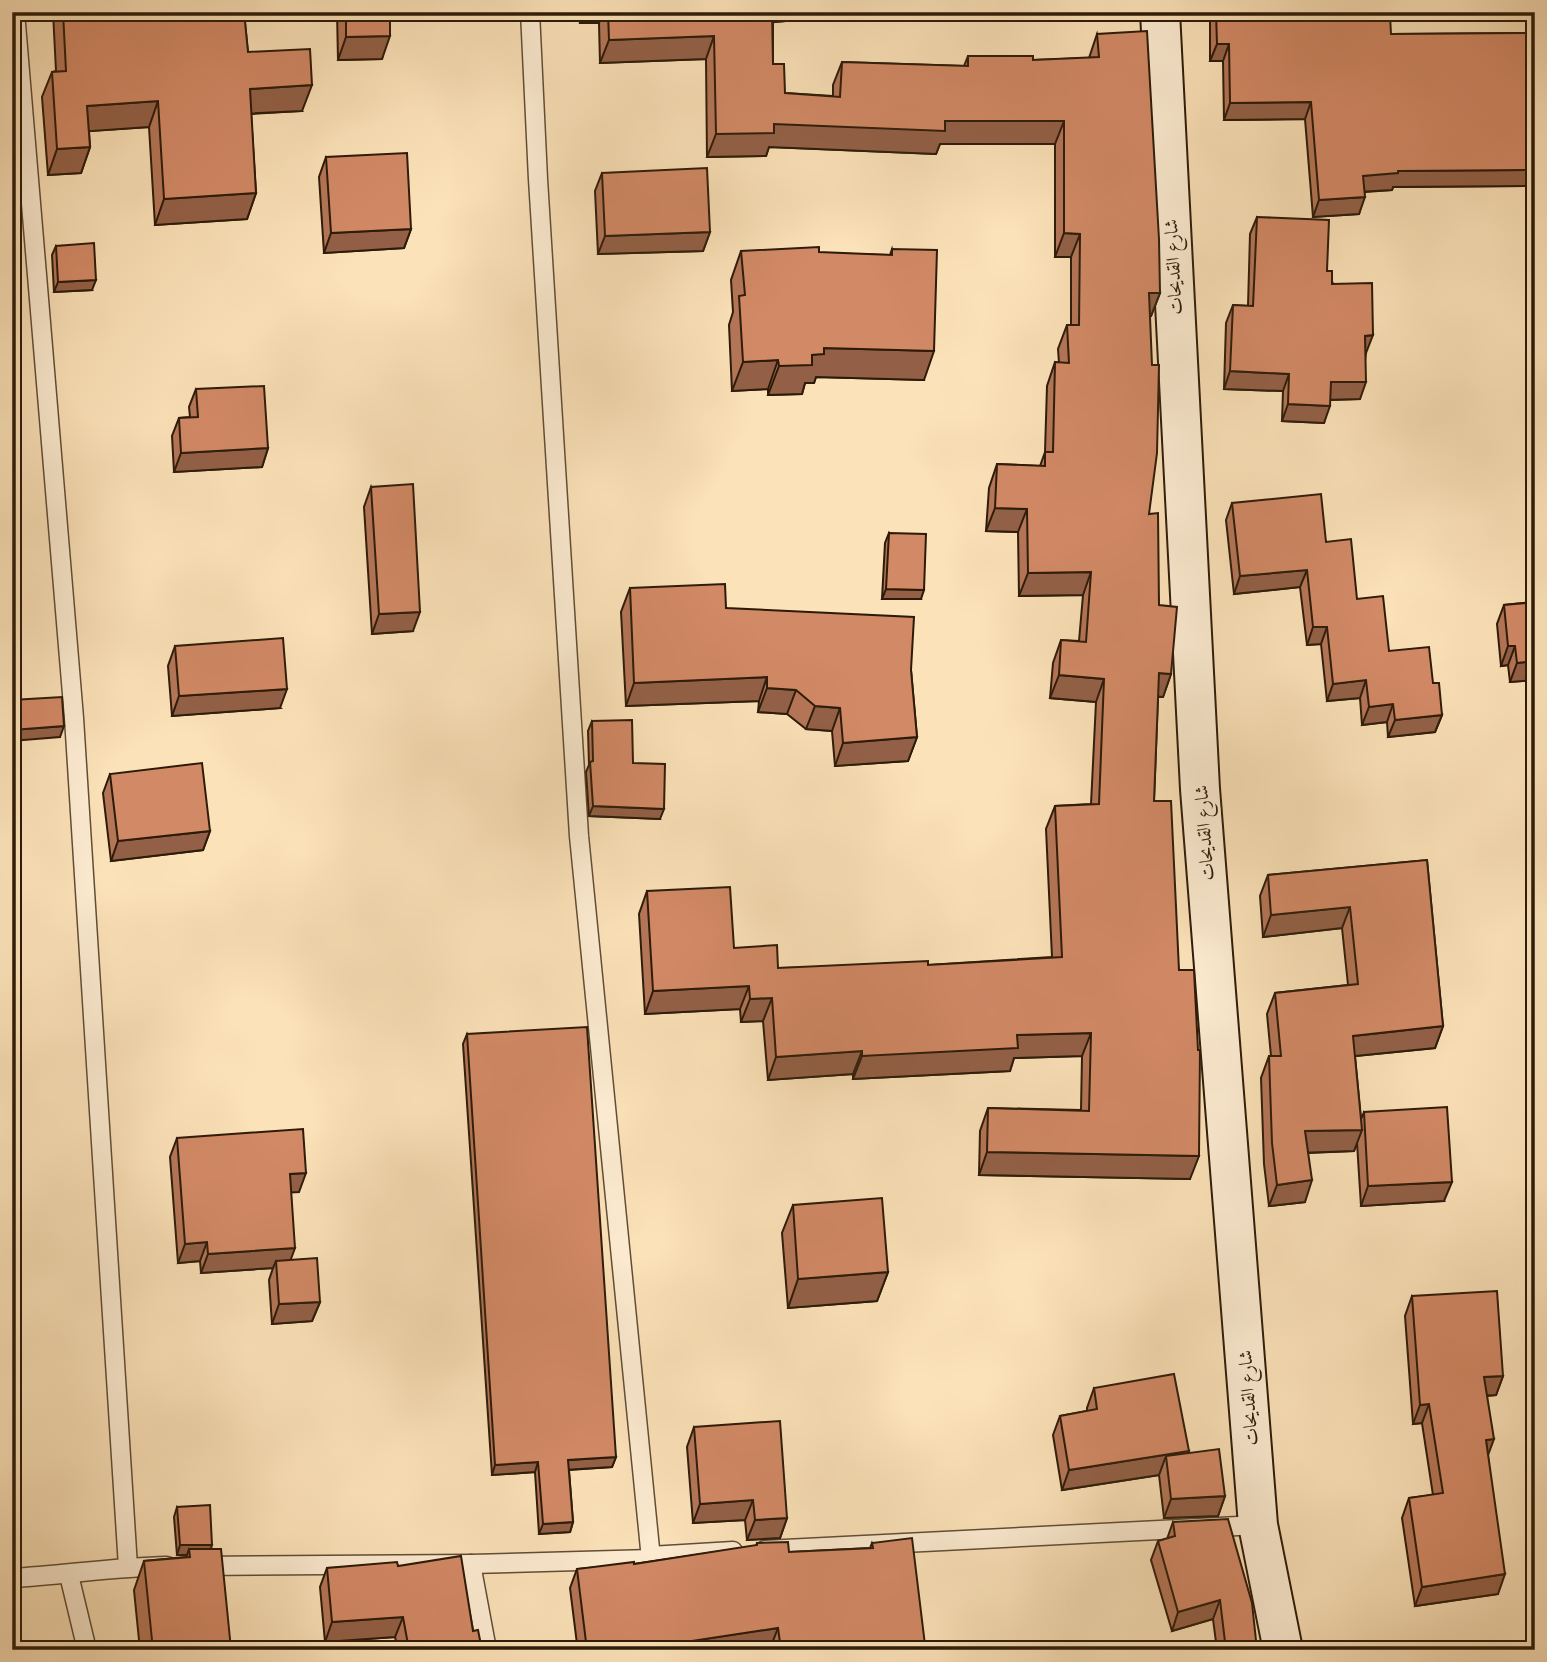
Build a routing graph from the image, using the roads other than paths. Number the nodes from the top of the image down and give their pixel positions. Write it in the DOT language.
graph roads {
  1 [pos="15,12"];
  2 [pos="530,12"];
  3 [pos="1160,12"];
  4 [pos="1258,1525"];
  5 [pos="651,1559"];
  6 [pos="471,1564"];
  7 [pos="128,1567"];
  8 [pos="69,1575"];
  9 [pos="12,1578"];
  10 [pos="87,1650"];
  11 [pos="487,1650"];
  12 [pos="1283,1650"];
  1 -- 7 [label="lane"];
  2 -- 5 [label="lane"];
  3 -- 4 [label="street, شارع القديحات"];
  4 -- 5 [label="lane"];
  4 -- 12 [label="street, شارع القديحات"];
  5 -- 6 [label="lane"];
  6 -- 7 [label="lane"];
  6 -- 11 [label="lane"];
  7 -- 8 [label="lane"];
  8 -- 9 [label="lane"];
  8 -- 10 [label="lane"];
}
